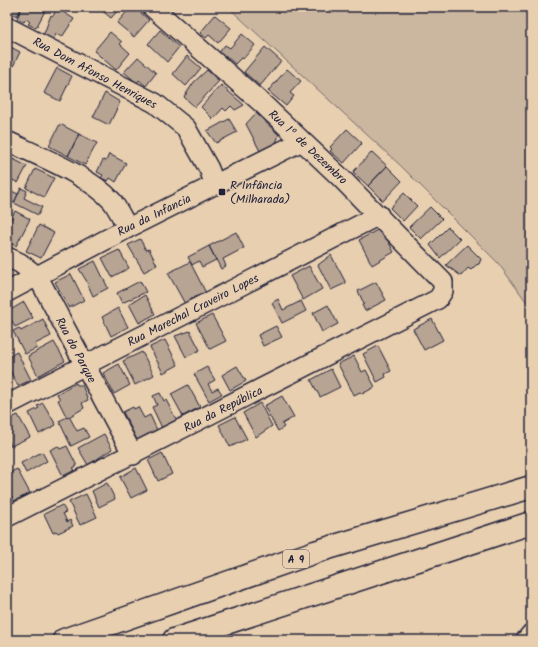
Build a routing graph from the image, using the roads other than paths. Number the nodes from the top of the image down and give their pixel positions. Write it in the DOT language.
graph roads {
  1 [pos="152,7"];
  2 [pos="7,27"];
  3 [pos="7,141"];
  4 [pos="302,141"];
  5 [pos="215,186"];
  6 [pos="378,215"];
  7 [pos="128,228"];
  8 [pos="7,257"];
  9 [pos="38,277"];
  10 [pos="7,292"];
  11 [pos="438,299"];
  12 [pos="84,366"];
  13 [pos="7,406"];
  14 [pos="133,455"];
  15 [pos="531,487"];
  16 [pos="7,517"];
  17 [pos="531,523"];
  18 [pos="531,634"];
  19 [pos="64,640"];
  20 [pos="174,640"];
  21 [pos="526,640"];
  1 -- 4 [label="street, Rua 1º de Dezembro"];
  2 -- 5 [label="street, Rua Dom Afonso Henriques"];
  3 -- 7 [label="street"];
  4 -- 5 [label="street, Rua da Infancia"];
  4 -- 6 [label="street, Rua 1º de Dezembro"];
  5 -- 7 [label="street, Rua da Infancia"];
  6 -- 11 [label="street, Rua 1º de Dezembro"];
  6 -- 12 [label="street, Rua Marechal Craveiro Lopes"];
  7 -- 9 [label="street, Rua da Infancia"];
  8 -- 9 [label="street, Rua do Parque"];
  9 -- 10 [label="street, Rua da Infancia"];
  9 -- 12 [label="street, Rua do Parque"];
  11 -- 14 [label="street, Rua da República"];
  12 -- 13 [label="street, Rua Marechal Craveiro Lopes"];
  12 -- 14 [label="street, Rua do Parque"];
  14 -- 16 [label="street, Rua da República"];
  15 -- 19 [label="highway, A 9"];
  17 -- 20 [label="highway"];
  18 -- 21 [label="street"];
}
